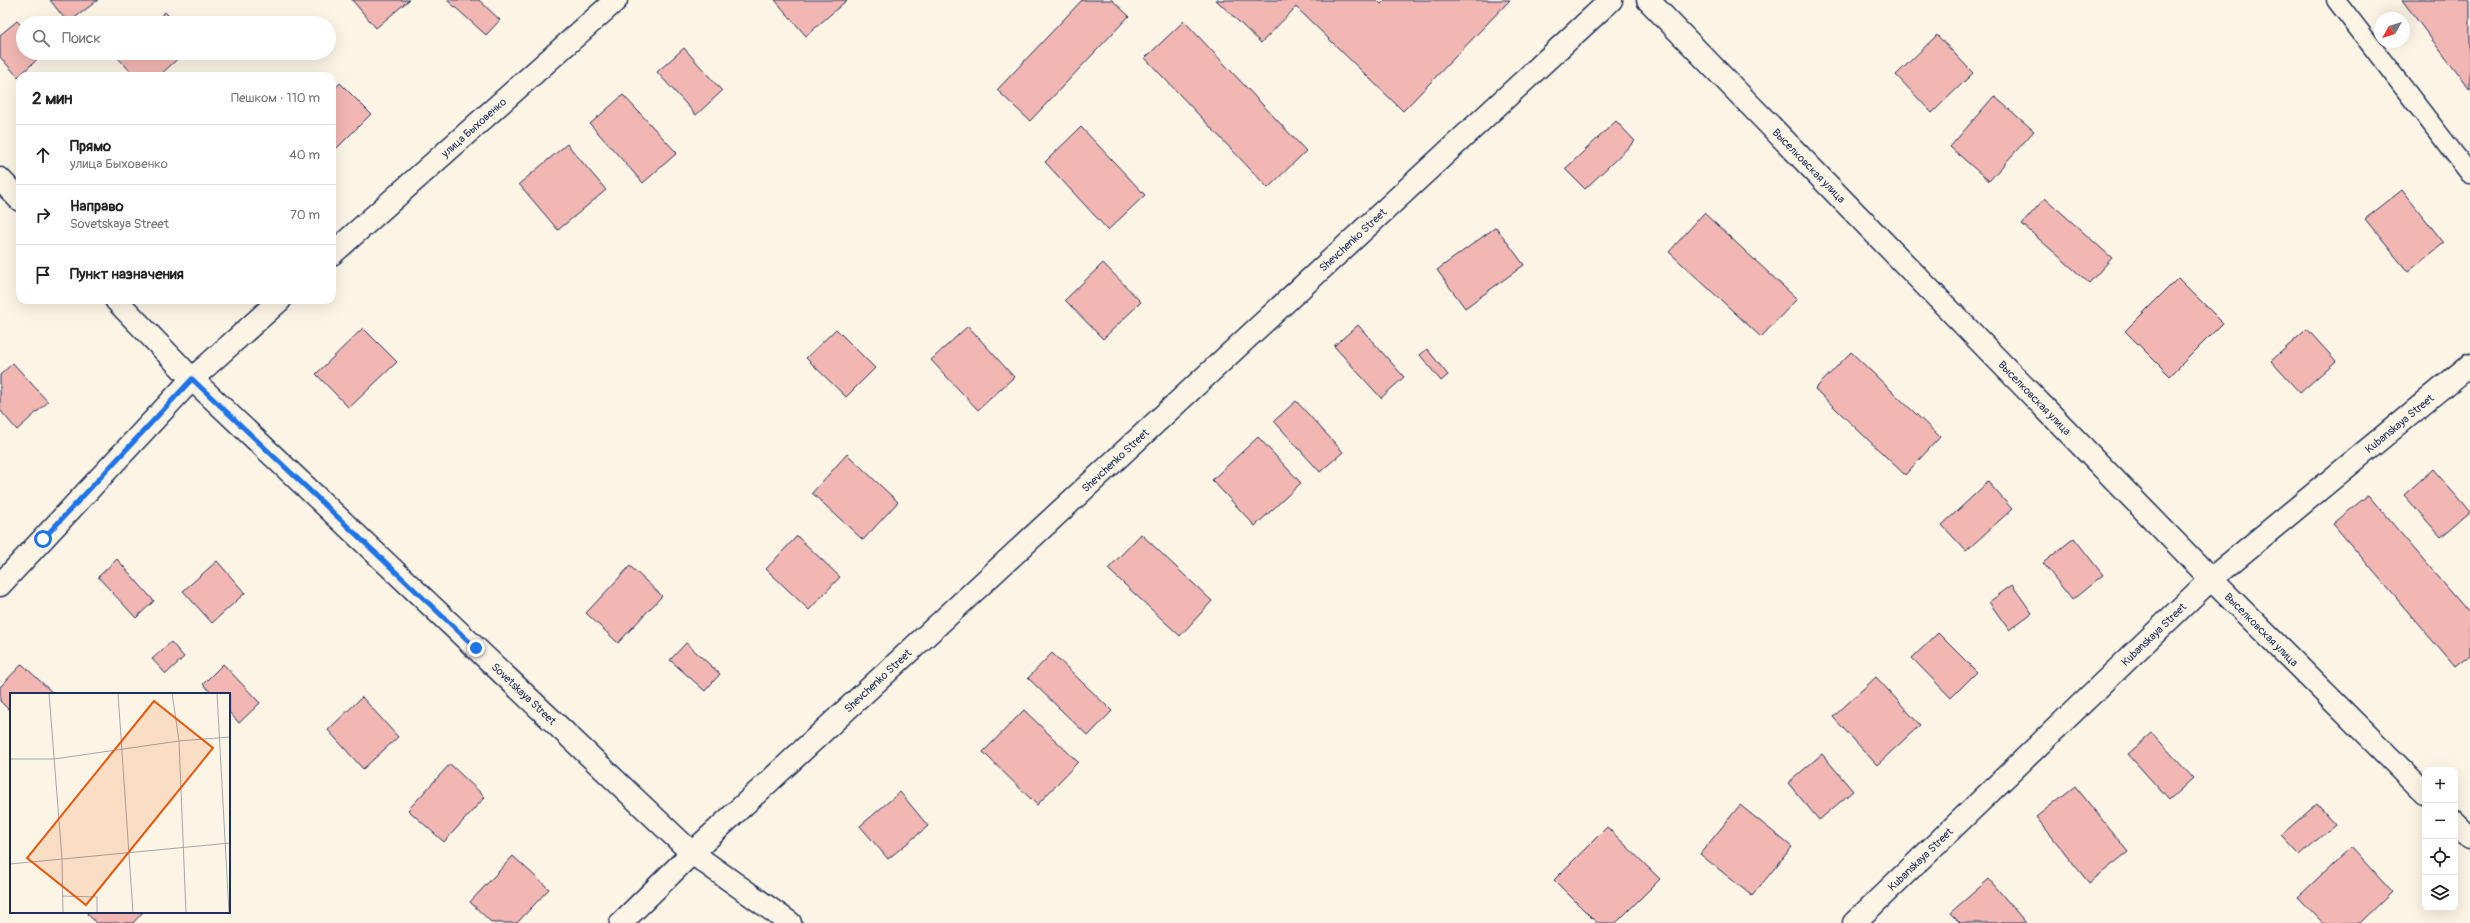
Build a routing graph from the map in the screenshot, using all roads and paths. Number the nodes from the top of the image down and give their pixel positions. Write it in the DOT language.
graph roads {
  1 [pos="616,0"];
  2 [pos="1611,0"];
  3 [pos="1648,0"];
  4 [pos="2336,0"];
  5 [pos="2470,174"];
  6 [pos="0,179"];
  7 [pos="16,196"];
  8 [pos="336,250"];
  9 [pos="120,304"];
  10 [pos="276,304"];
  11 [pos="2470,365"];
  12 [pos="192,379"];
  13 [pos="2211,579"];
  14 [pos="0,585"];
  15 [pos="2422,790"];
  16 [pos="2458,826"];
  17 [pos="2470,838"];
  18 [pos="692,853"];
  19 [pos="621,923"];
  20 [pos="790,923"];
  21 [pos="1854,923"];
  1 -- 8 [label="street, улица Быховенко"];
  2 -- 18 [label="street, Shevchenko Street"];
  3 -- 13 [label="street, Выселковская улица"];
  4 -- 5 [label="lane"];
  6 -- 7 [label="street"];
  9 -- 12 [label="street, Sovetskaya Street"];
  10 -- 12 [label="street"];
  11 -- 13 [label="street, Kubanskaya Street"];
  12 -- 14 [label="street"];
  12 -- 18 [label="street, Sovetskaya Street"];
  13 -- 15 [label="street, Выселковская улица"];
  13 -- 21 [label="street, Kubanskaya Street"];
  16 -- 17 [label="street"];
  18 -- 19 [label="street, Shevchenko Street"];
  18 -- 20 [label="street, Sovetskaya Street"];
}
